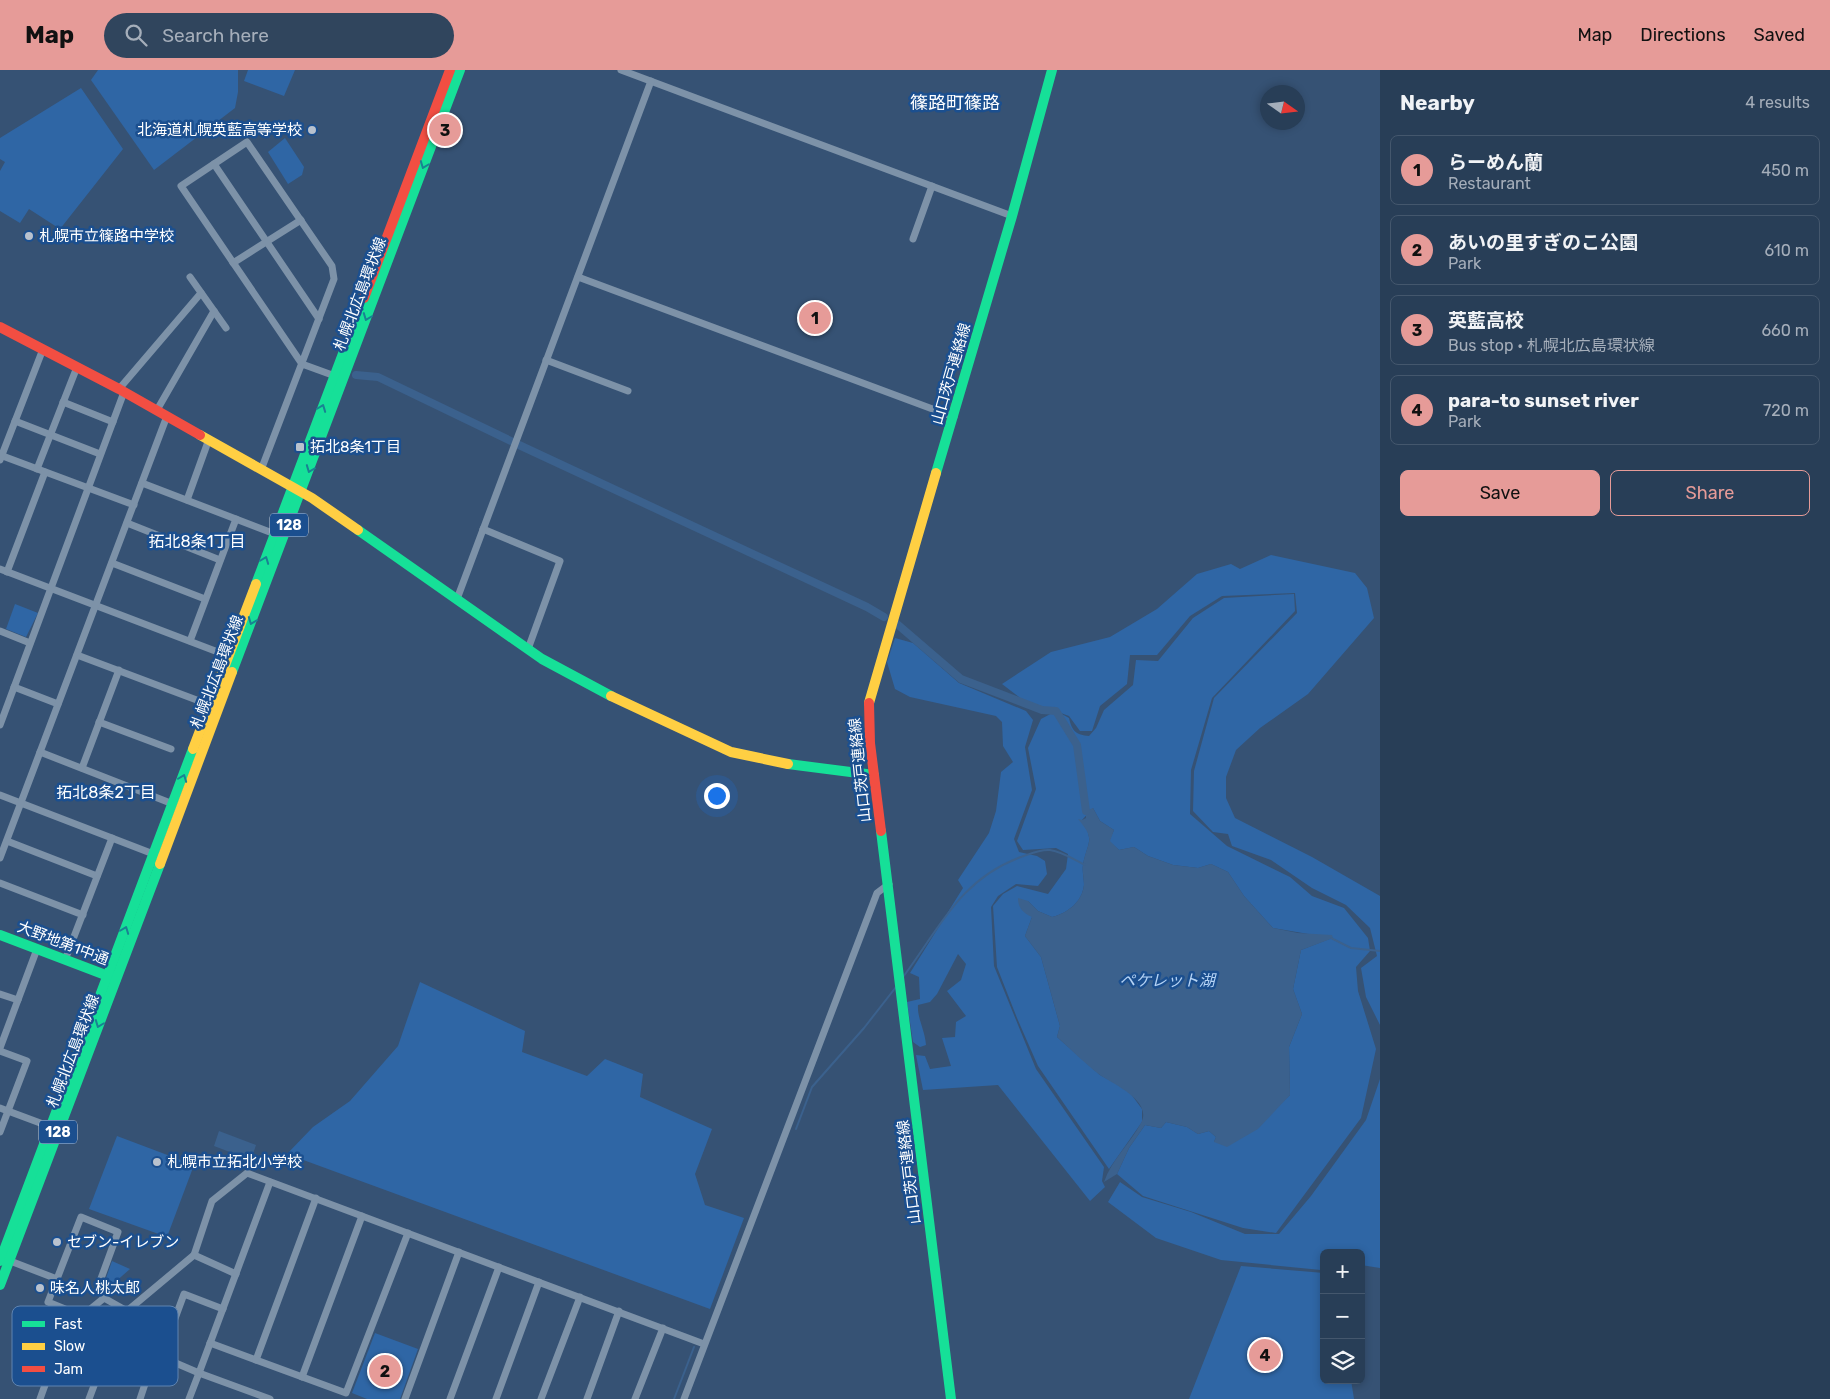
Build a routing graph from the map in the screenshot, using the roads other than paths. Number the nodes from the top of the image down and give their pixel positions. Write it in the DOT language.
graph roads {
  1 [pos="450,70"];
  2 [pos="460,70"];
  3 [pos="620,70"];
  4 [pos="1052,70"];
  5 [pos="651,81"];
  6 [pos="214,164"];
  7 [pos="932,186"];
  8 [pos="1012,216"];
  9 [pos="301,220"];
  10 [pos="912,238"];
  11 [pos="266,242"];
  12 [pos="233,263"];
  13 [pos="190,276"];
  14 [pos="578,277"];
  15 [pos="201,293"];
  16 [pos="214,311"];
  17 [pos="319,319"];
  18 [pos="0,326"];
  19 [pos="226,328"];
  20 [pos="43,349"];
  21 [pos="546,360"];
  22 [pos="302,364"];
  23 [pos="78,367"];
  24 [pos="335,376"];
  25 [pos="122,391"];
  26 [pos="628,391"];
  27 [pos="63,402"];
  28 [pos="157,410"];
  29 [pos="167,416"];
  30 [pos="954,417"];
  31 [pos="15,421"];
  32 [pos="113,422"];
  33 [pos="50,435"];
  34 [pos="209,439"];
  35 [pos="100,454"];
  36 [pos="1,457"];
  37 [pos="37,469"];
  38 [pos="261,470"];
  39 [pos="45,472"];
  40 [pos="142,483"];
  41 [pos="87,488"];
  42 [pos="297,490"];
  43 [pos="187,500"];
  44 [pos="134,505"];
  45 [pos="236,519"];
  46 [pos="127,522"];
  47 [pos="483,529"];
  48 [pos="275,534"];
  49 [pos="220,560"];
  50 [pos="112,562"];
  51 [pos="4,570"];
  52 [pos="50,588"];
  53 [pos="205,599"];
  54 [pos="457,599"];
  55 [pos="96,605"];
  56 [pos="0,631"];
  57 [pos="190,641"];
  58 [pos="30,643"];
  59 [pos="528,649"];
  60 [pos="77,655"];
  61 [pos="233,657"];
  62 [pos="119,670"];
  63 [pos="14,687"];
  64 [pos="58,704"];
  65 [pos="210,705"];
  66 [pos="99,722"];
  67 [pos="0,725"];
  68 [pos="171,749"];
  69 [pos="40,752"];
  70 [pos="82,768"];
  71 [pos="874,775"];
  72 [pos="0,795"];
  73 [pos="21,803"];
  74 [pos="173,804"];
  75 [pos="112,838"];
  76 [pos="6,841"];
  77 [pos="158,856"];
  78 [pos="0,858"];
  79 [pos="97,876"];
  80 [pos="0,883"];
  81 [pos="889,884"];
  82 [pos="83,915"];
  83 [pos="0,935"];
  84 [pos="37,949"];
  85 [pos="65,960"];
  86 [pos="112,977"];
  87 [pos="0,994"];
  88 [pos="18,1000"];
  89 [pos="0,1050"];
  90 [pos="0,1108"];
  91 [pos="8,1111"];
  92 [pos="51,1127"];
  93 [pos="0,1132"];
  94 [pos="270,1182"];
  95 [pos="316,1198"];
  96 [pos="362,1216"];
  97 [pos="408,1233"];
  98 [pos="459,1252"];
  99 [pos="194,1255"];
  100 [pos="3,1259"];
  101 [pos="499,1267"];
  102 [pos="236,1274"];
  103 [pos="57,1279"];
  104 [pos="539,1282"];
  105 [pos="0,1285"];
  106 [pos="580,1297"];
  107 [pos="104,1298"];
  108 [pos="58,1306"];
  109 [pos="94,1306"];
  110 [pos="119,1306"];
  111 [pos="134,1306"];
  112 [pos="223,1309"];
  113 [pos="178,1310"];
  114 [pos="619,1311"];
  115 [pos="663,1328"];
  116 [pos="210,1343"];
  117 [pos="704,1344"];
  118 [pos="256,1360"];
  119 [pos="178,1364"];
  120 [pos="199,1373"];
  121 [pos="302,1377"];
  122 [pos="45,1386"];
  123 [pos="94,1386"];
  124 [pos="144,1386"];
  125 [pos="247,1390"];
  126 [pos="40,1399"];
  127 [pos="89,1399"];
  128 [pos="140,1399"];
  129 [pos="189,1399"];
  130 [pos="244,1399"];
  131 [pos="270,1399"];
  132 [pos="405,1399"];
  133 [pos="450,1399"];
  134 [pos="496,1399"];
  135 [pos="541,1399"];
  136 [pos="587,1399"];
  137 [pos="635,1399"];
  138 [pos="684,1399"];
  139 [pos="951,1399"];
  1 -- 24 [label="street, 札幌北広島環状線 / 128"];
  2 -- 42 [label="street, 札幌北広島環状線 / 128, one-way"];
  3 -- 5 [label="street"];
  4 -- 8 [label="street, 山口茨戸連絡線"];
  5 -- 7 [label="street"];
  5 -- 14 [label="street"];
  6 -- 9 [label="street"];
  6 -- 11 [label="street"];
  6 -- 12 [label="street"];
  7 -- 8 [label="street"];
  7 -- 10 [label="street"];
  8 -- 30 [label="street, 山口茨戸連絡線"];
  9 -- 11 [label="street"];
  9 -- 17 [label="street"];
  11 -- 12 [label="street"];
  11 -- 17 [label="street"];
  12 -- 22 [label="street"];
  13 -- 15 [label="street"];
  14 -- 21 [label="street"];
  14 -- 30 [label="street"];
  15 -- 16 [label="street"];
  15 -- 25 [label="street"];
  16 -- 19 [label="street"];
  16 -- 28 [label="street"];
  17 -- 22 [label="street"];
  18 -- 20 [label="street"];
  20 -- 23 [label="street"];
  20 -- 31 [label="street"];
  21 -- 26 [label="street"];
  21 -- 47 [label="street"];
  22 -- 24 [label="street"];
  22 -- 38 [label="street"];
  23 -- 25 [label="street"];
  23 -- 27 [label="street"];
  42 -- 24 [label="street, 札幌北広島環状線 / 128, one-way"];
  25 -- 28 [label="street"];
  25 -- 32 [label="street"];
  27 -- 32 [label="street"];
  27 -- 33 [label="street"];
  28 -- 29 [label="street"];
  29 -- 34 [label="street"];
  29 -- 40 [label="street"];
  30 -- 71 [label="street, 山口茨戸連絡線"];
  31 -- 33 [label="street"];
  31 -- 36 [label="street"];
  32 -- 35 [label="street"];
  33 -- 35 [label="street"];
  33 -- 37 [label="street"];
  34 -- 38 [label="street"];
  34 -- 43 [label="street"];
  35 -- 41 [label="street"];
  36 -- 37 [label="street"];
  37 -- 39 [label="street"];
  38 -- 42 [label="street"];
  39 -- 41 [label="street"];
  39 -- 51 [label="street"];
  40 -- 43 [label="street"];
  40 -- 44 [label="street"];
  41 -- 44 [label="street"];
  41 -- 52 [label="street"];
  42 -- 48 [label="street, 札幌北広島環状線 / 128"];
  42 -- 54 [label="street"];
  42 -- 61 [label="street, 札幌北広島環状線 / 128, one-way"];
  43 -- 45 [label="street"];
  44 -- 46 [label="street"];
  45 -- 48 [label="street"];
  45 -- 49 [label="street"];
  46 -- 49 [label="street"];
  46 -- 50 [label="street"];
  47 -- 54 [label="street"];
  47 -- 59 [label="street"];
  61 -- 48 [label="street, 札幌北広島環状線 / 128, one-way"];
  49 -- 53 [label="street"];
  50 -- 53 [label="street"];
  50 -- 55 [label="street"];
  51 -- 52 [label="street"];
  52 -- 55 [label="street"];
  52 -- 58 [label="street"];
  53 -- 57 [label="street"];
  54 -- 59 [label="street"];
  55 -- 57 [label="street"];
  55 -- 60 [label="street"];
  56 -- 58 [label="street"];
  57 -- 61 [label="street"];
  58 -- 63 [label="street"];
  59 -- 71 [label="street"];
  60 -- 62 [label="street"];
  60 -- 64 [label="street"];
  61 -- 65 [label="street, 札幌北広島環状線 / 128"];
  61 -- 77 [label="street, 札幌北広島環状線 / 128"];
  62 -- 65 [label="street"];
  62 -- 66 [label="street"];
  63 -- 64 [label="street"];
  63 -- 67 [label="street"];
  64 -- 69 [label="street"];
  74 -- 65 [label="street, 札幌北広島環状線 / 128, one-way"];
  66 -- 68 [label="street"];
  66 -- 70 [label="street"];
  69 -- 70 [label="street"];
  69 -- 73 [label="street"];
  70 -- 74 [label="street"];
  71 -- 81 [label="street, 山口茨戸連絡線"];
  72 -- 73 [label="street"];
  73 -- 75 [label="street"];
  73 -- 76 [label="street"];
  74 -- 77 [label="street, 札幌北広島環状線 / 128"];
  75 -- 77 [label="street"];
  75 -- 79 [label="street"];
  76 -- 78 [label="street"];
  76 -- 79 [label="street"];
  77 -- 86 [label="street, 札幌北広島環状線 / 128"];
  79 -- 82 [label="street"];
  80 -- 82 [label="street"];
  81 -- 117 [label="street"];
  81 -- 139 [label="street, 山口茨戸連絡線"];
  82 -- 85 [label="street"];
  83 -- 84 [label="street, 大野地第1中通"];
  84 -- 85 [label="street, 大野地第1中通"];
  84 -- 88 [label="street"];
  85 -- 86 [label="street, 大野地第1中通"];
  86 -- 92 [label="street, 札幌北広島環状線 / 128"];
  86 -- 100 [label="street, 札幌北広島環状線 / 128, one-way"];
  87 -- 88 [label="street"];
  88 -- 89 [label="street"];
  89 -- 91 [label="street"];
  90 -- 91 [label="street"];
  91 -- 92 [label="street"];
  91 -- 93 [label="street"];
  92 -- 100 [label="street, 札幌北広島環状線 / 128"];
  94 -- 95 [label="street"];
  94 -- 99 [label="street"];
  94 -- 102 [label="street"];
  95 -- 96 [label="street"];
  95 -- 118 [label="street"];
  96 -- 97 [label="street"];
  96 -- 121 [label="street"];
  97 -- 98 [label="street"];
  97 -- 121 [label="street"];
  98 -- 101 [label="street"];
  98 -- 132 [label="street"];
  99 -- 102 [label="street"];
  99 -- 111 [label="street"];
  100 -- 103 [label="street"];
  100 -- 105 [label="street, 札幌北広島環状線 / 128"];
  101 -- 104 [label="street"];
  101 -- 133 [label="street"];
  102 -- 112 [label="street"];
  103 -- 107 [label="street"];
  103 -- 108 [label="street"];
  104 -- 106 [label="street"];
  104 -- 134 [label="street"];
  106 -- 114 [label="street"];
  106 -- 135 [label="street"];
  107 -- 109 [label="street"];
  107 -- 110 [label="street"];
  112 -- 113 [label="street"];
  112 -- 116 [label="street"];
  114 -- 115 [label="street"];
  114 -- 136 [label="street"];
  115 -- 117 [label="street"];
  115 -- 137 [label="street"];
  116 -- 118 [label="street"];
  116 -- 120 [label="street"];
  117 -- 138 [label="street"];
  118 -- 121 [label="street"];
  119 -- 120 [label="street"];
  120 -- 125 [label="street"];
  120 -- 129 [label="street"];
  122 -- 126 [label="street"];
  123 -- 127 [label="street"];
  124 -- 128 [label="street"];
  125 -- 130 [label="street"];
  125 -- 131 [label="street"];
}
